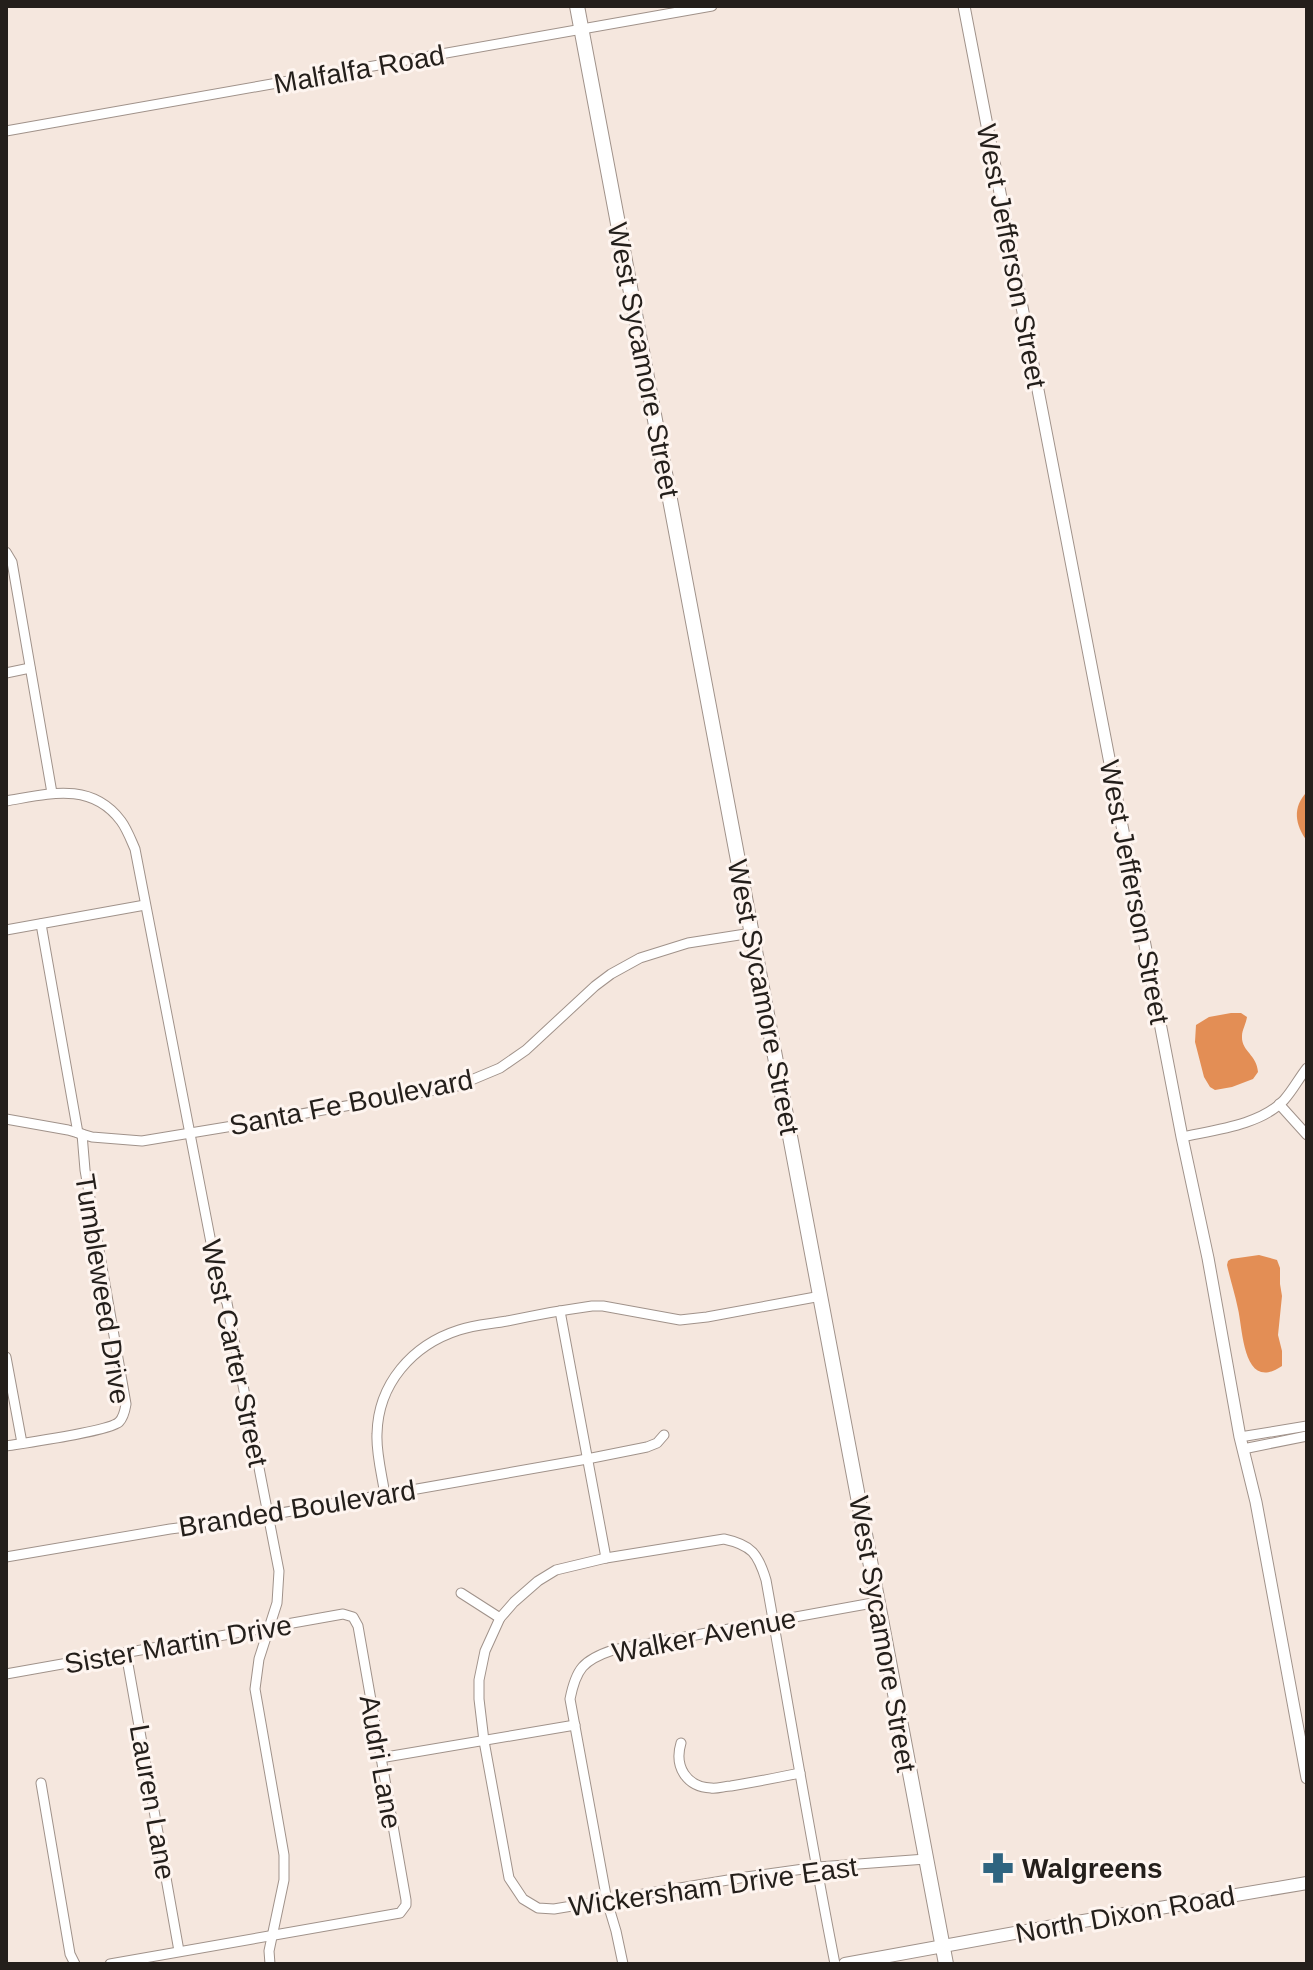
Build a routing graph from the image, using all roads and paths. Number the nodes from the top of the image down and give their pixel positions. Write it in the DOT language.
graph roads {
  1 [pos="577,6"];
  2 [pos="712,6"];
  3 [pos="964,6"];
  4 [pos="581,29"];
  5 [pos="6,131"];
  6 [pos="6,552"];
  7 [pos="30,668"];
  8 [pos="6,673"];
  9 [pos="52,793"];
  10 [pos="6,801"];
  11 [pos="145,905"];
  12 [pos="41,924"];
  13 [pos="6,930"];
  14 [pos="752,933"];
  15 [pos="1307,1068"];
  16 [pos="1279,1104"];
  17 [pos="6,1119"];
  18 [pos="80,1134"];
  19 [pos="191,1134"];
  20 [pos="1307,1135"];
  21 [pos="1182,1137"];
  22 [pos="821,1296"];
  23 [pos="560,1311"];
  24 [pos="6,1357"];
  25 [pos="1307,1426"];
  26 [pos="664,1435"];
  27 [pos="1307,1436"];
  28 [pos="22,1443"];
  29 [pos="1242,1443"];
  30 [pos="6,1446"];
  31 [pos="587,1459"];
  32 [pos="385,1495"];
  33 [pos="268,1515"];
  34 [pos="6,1557"];
  35 [pos="606,1558"];
  36 [pos="461,1593"];
  37 [pos="878,1602"];
  38 [pos="351,1616"];
  39 [pos="500,1618"];
  40 [pos="774,1621"];
  41 [pos="270,1628"];
  42 [pos="126,1653"];
  43 [pos="6,1674"];
  44 [pos="575,1725"];
  45 [pos="484,1741"];
  46 [pos="681,1743"];
  47 [pos="380,1758"];
  48 [pos="800,1773"];
  49 [pos="1307,1778"];
  50 [pos="41,1783"];
  51 [pos="926,1859"];
  52 [pos="818,1867"];
  53 [pos="1307,1883"];
  54 [pos="607,1901"];
  55 [pos="273,1935"];
  56 [pos="943,1947"];
  57 [pos="179,1951"];
  58 [pos="75,1964"];
  59 [pos="110,1964"];
  60 [pos="270,1964"];
  61 [pos="623,1964"];
  62 [pos="835,1964"];
  63 [pos="845,1964"];
  64 [pos="946,1964"];
  1 -- 4 [label="main road, West Sycamore Street"];
  2 -- 4 [label="street, Malfalfa Road"];
  3 -- 21 [label="street, West Jefferson Street"];
  4 -- 5 [label="street, Malfalfa Road"];
  4 -- 14 [label="main road, West Sycamore Street"];
  6 -- 7 [label="street"];
  7 -- 8 [label="street"];
  7 -- 9 [label="street"];
  9 -- 10 [label="street, West Carter Street"];
  9 -- 11 [label="street, West Carter Street"];
  11 -- 12 [label="street"];
  11 -- 19 [label="street, West Carter Street"];
  12 -- 13 [label="street"];
  12 -- 18 [label="street, Tumbleweed Drive"];
  14 -- 19 [label="street, Santa Fe Boulevard"];
  14 -- 22 [label="main road, West Sycamore Street"];
  15 -- 16 [label="street"];
  16 -- 20 [label="street"];
  16 -- 21 [label="street"];
  17 -- 18 [label="street, Santa Fe Boulevard"];
  18 -- 19 [label="street, Santa Fe Boulevard"];
  18 -- 28 [label="street, Tumbleweed Drive"];
  19 -- 33 [label="street, West Carter Street"];
  21 -- 29 [label="street, West Jefferson Street"];
  22 -- 23 [label="street"];
  22 -- 37 [label="main road, West Sycamore Street"];
  23 -- 31 [label="street"];
  23 -- 32 [label="street"];
  24 -- 28 [label="street"];
  25 -- 29 [label="street"];
  26 -- 31 [label="street, Branded Boulevard"];
  27 -- 29 [label="street"];
  28 -- 30 [label="street, Tumbleweed Drive"];
  29 -- 49 [label="street, West Jefferson Street"];
  31 -- 32 [label="street, Branded Boulevard"];
  31 -- 35 [label="street"];
  32 -- 33 [label="street, Branded Boulevard"];
  33 -- 34 [label="street, Branded Boulevard"];
  33 -- 41 [label="street, West Carter Street"];
  35 -- 39 [label="street"];
  35 -- 40 [label="street"];
  36 -- 39 [label="street"];
  37 -- 40 [label="street, Walker Avenue"];
  37 -- 51 [label="main road, West Sycamore Street"];
  38 -- 41 [label="street, Sister Martin Drive"];
  38 -- 47 [label="street, Audri Lane"];
  39 -- 45 [label="street, Wickersham Drive East"];
  40 -- 44 [label="street, Walker Avenue"];
  40 -- 48 [label="street"];
  41 -- 42 [label="street, Sister Martin Drive"];
  41 -- 55 [label="street, West Carter Street"];
  42 -- 43 [label="street, Sister Martin Drive"];
  42 -- 57 [label="street, Lauren Lane"];
  44 -- 45 [label="street"];
  44 -- 54 [label="street, Walker Avenue"];
  45 -- 47 [label="street"];
  45 -- 54 [label="street, Wickersham Drive East"];
  46 -- 48 [label="street"];
  47 -- 55 [label="street, Audri Lane"];
  48 -- 52 [label="street"];
  50 -- 58 [label="street"];
  51 -- 52 [label="street, Wickersham Drive East"];
  51 -- 56 [label="main road, West Sycamore Street"];
  52 -- 54 [label="street, Wickersham Drive East"];
  52 -- 62 [label="street"];
  53 -- 56 [label="main road, North Dixon Road"];
  54 -- 61 [label="street, Walker Avenue"];
  55 -- 57 [label="street"];
  55 -- 60 [label="street, West Carter Street"];
  56 -- 63 [label="main road, North Dixon Road"];
  56 -- 64 [label="main road, West Sycamore Street"];
  57 -- 59 [label="street"];
}
